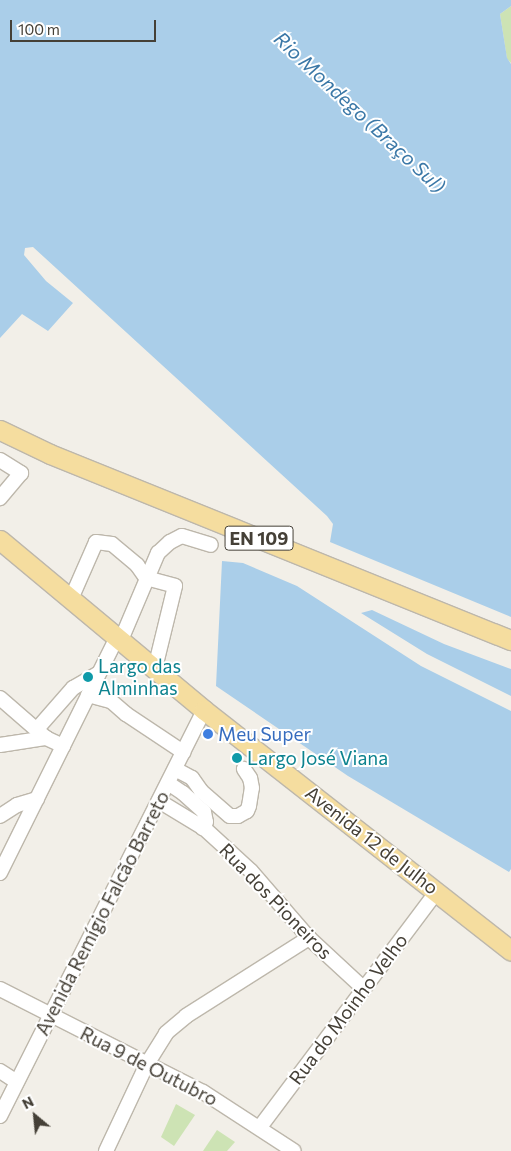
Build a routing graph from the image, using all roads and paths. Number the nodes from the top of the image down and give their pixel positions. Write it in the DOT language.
graph roads {
  1 [pos="2,432"];
  2 [pos="0,460"];
  3 [pos="0,498"];
  4 [pos="0,540"];
  5 [pos="210,545"];
  6 [pos="146,578"];
  7 [pos="71,599"];
  8 [pos="119,639"];
  9 [pos="511,640"];
  10 [pos="155,668"];
  11 [pos="99,674"];
  12 [pos="88,695"];
  13 [pos="0,698"];
  14 [pos="204,710"];
  15 [pos="41,734"];
  16 [pos="0,745"];
  17 [pos="63,746"];
  18 [pos="184,752"];
  19 [pos="175,769"];
  20 [pos="244,770"];
  21 [pos="168,783"];
  22 [pos="37,799"];
  23 [pos="159,801"];
  24 [pos="0,816"];
  25 [pos="203,828"];
  26 [pos="0,873"];
  27 [pos="437,891"];
  28 [pos="309,938"];
  29 [pos="511,951"];
  30 [pos="364,989"];
  31 [pos="0,990"];
  32 [pos="51,1016"];
  33 [pos="147,1064"];
  34 [pos="0,1072"];
  35 [pos="17,1082"];
  36 [pos="0,1116"];
  37 [pos="260,1127"];
  38 [pos="106,1151"];
  39 [pos="294,1151"];
  1 -- 9 [label="main road, EN 109"];
  2 -- 3 [label="street"];
  4 -- 7 [label="main road, Avenida 12 de Julho"];
  5 -- 6 [label="street"];
  6 -- 7 [label="street"];
  6 -- 8 [label="street"];
  6 -- 10 [label="street"];
  7 -- 8 [label="main road, Avenida 12 de Julho"];
  8 -- 10 [label="main road, Avenida 12 de Julho"];
  8 -- 11 [label="street"];
  10 -- 14 [label="main road, Avenida 12 de Julho"];
  11 -- 12 [label="street"];
  11 -- 15 [label="street"];
  12 -- 17 [label="street"];
  12 -- 18 [label="street"];
  13 -- 15 [label="street"];
  14 -- 18 [label="street, Avenida Remígio Falcão Barreto"];
  14 -- 27 [label="main road, Avenida 12 de Julho"];
  15 -- 16 [label="street"];
  15 -- 17 [label="street"];
  17 -- 22 [label="street"];
  18 -- 19 [label="street, Avenida Remígio Falcão Barreto"];
  19 -- 20 [label="street"];
  19 -- 21 [label="street, Avenida Remígio Falcão Barreto"];
  21 -- 23 [label="street, Avenida Remígio Falcão Barreto"];
  21 -- 25 [label="street"];
  22 -- 24 [label="street"];
  22 -- 26 [label="street"];
  23 -- 25 [label="street, Rua dos Pioneiros"];
  23 -- 32 [label="street, Avenida Remígio Falcão Barreto"];
  25 -- 28 [label="street, Rua dos Pioneiros"];
  27 -- 29 [label="main road, Avenida 12 de Julho"];
  27 -- 30 [label="street, Rua do Moinho Velho"];
  28 -- 30 [label="street, Rua dos Pioneiros"];
  28 -- 33 [label="street"];
  30 -- 37 [label="street, Rua do Moinho Velho"];
  31 -- 32 [label="street, Rua 9 de Outubro"];
  32 -- 33 [label="street, Rua 9 de Outubro"];
  32 -- 35 [label="street, Avenida Remígio Falcão Barreto"];
  33 -- 37 [label="street, Rua 9 de Outubro"];
  33 -- 38 [label="street"];
  34 -- 35 [label="street"];
  35 -- 36 [label="street, Avenida Remígio Falcão Barreto"];
  37 -- 39 [label="street, Rua 9 de Outubro"];
}
